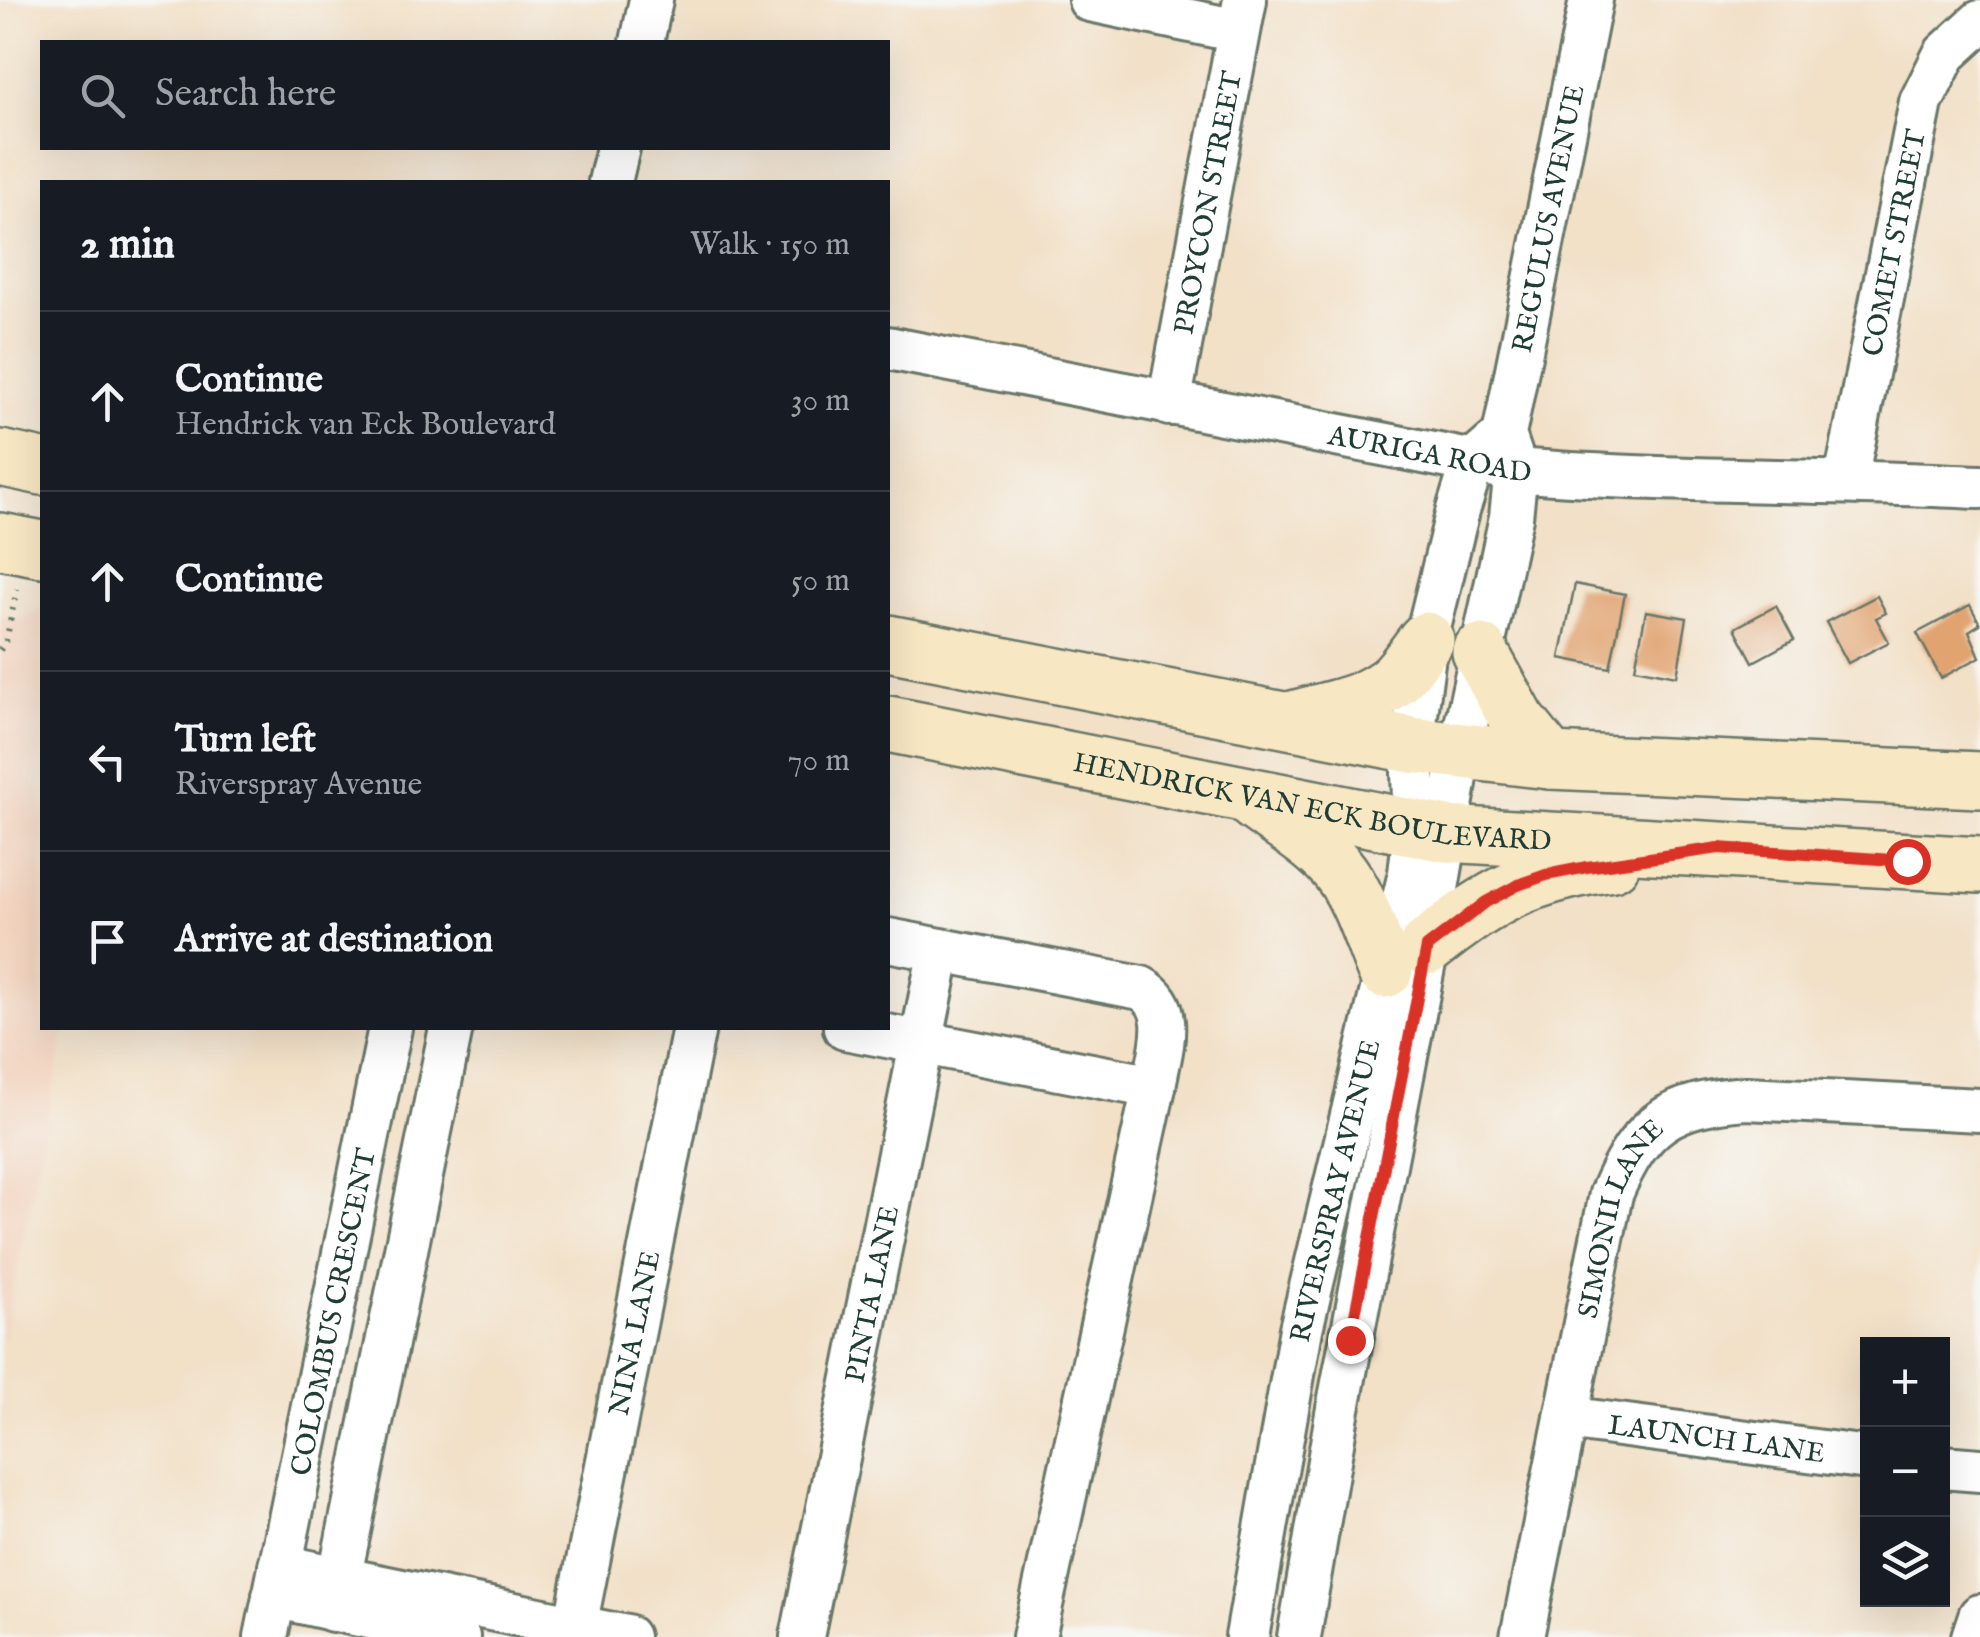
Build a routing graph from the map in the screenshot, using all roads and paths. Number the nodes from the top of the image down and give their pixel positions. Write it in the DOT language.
graph roads {
  1 [pos="651,0"];
  2 [pos="1090,0"];
  3 [pos="1591,0"];
  4 [pos="1241,16"];
  5 [pos="1980,22"];
  6 [pos="642,40"];
  7 [pos="618,150"];
  8 [pos="610,180"];
  9 [pos="890,348"];
  10 [pos="1170,404"];
  11 [pos="1498,456"];
  12 [pos="0,458"];
  13 [pos="40,467"];
  14 [pos="1846,480"];
  15 [pos="1980,487"];
  16 [pos="23,545"];
  17 [pos="1426,640"];
  18 [pos="890,643"];
  19 [pos="0,650"];
  20 [pos="1480,652"];
  21 [pos="1285,721"];
  22 [pos="890,724"];
  23 [pos="1436,747"];
  24 [pos="1550,761"];
  25 [pos="1980,780"];
  26 [pos="1244,795"];
  27 [pos="1430,831"];
  28 [pos="1719,848"];
  29 [pos="1980,864"];
  30 [pos="890,940"];
  31 [pos="940,950"];
  32 [pos="1406,958"];
  33 [pos="390,1030"];
  34 [pos="451,1030"];
  35 [pos="694,1030"];
  36 [pos="856,1030"];
  37 [pos="1390,1036"];
  38 [pos="922,1042"];
  39 [pos="1154,1087"];
  40 [pos="1980,1110"];
  41 [pos="1316,1263"];
  42 [pos="1362,1274"];
  43 [pos="1286,1408"];
  44 [pos="1336,1414"];
  45 [pos="1566,1418"];
  46 [pos="1860,1457"];
  47 [pos="1950,1467"];
  48 [pos="1980,1470"];
  49 [pos="337,1594"];
  50 [pos="273,1600"];
  51 [pos="1980,1616"];
  52 [pos="497,1624"];
  53 [pos="574,1632"];
  54 [pos="458,1637"];
  55 [pos="626,1637"];
  56 [pos="802,1637"];
  57 [pos="1034,1637"];
  58 [pos="1247,1637"];
  59 [pos="1299,1637"];
  60 [pos="1522,1637"];
  61 [pos="1973,1637"];
  1 -- 6 [label="street"];
  2 -- 4 [label="street"];
  3 -- 11 [label="street, REGULUS AVENUE"];
  4 -- 10 [label="street, PROYCON STREET"];
  5 -- 14 [label="street, COMET STREET"];
  7 -- 8 [label="street"];
  9 -- 10 [label="street, AURIGA ROAD"];
  10 -- 11 [label="street, AURIGA ROAD"];
  11 -- 14 [label="street, AURIGA ROAD"];
  11 -- 17 [label="street, REGULUS AVENUE"];
  11 -- 20 [label="street, REGULUS AVENUE"];
  12 -- 13 [label="main road"];
  14 -- 15 [label="street, AURIGA ROAD"];
  16 -- 19 [label="path"];
  17 -- 21 [label="main road"];
  17 -- 23 [label="street, REGULUS AVENUE"];
  18 -- 21 [label="main road"];
  20 -- 23 [label="street, REGULUS AVENUE"];
  20 -- 24 [label="main road"];
  21 -- 23 [label="main road"];
  22 -- 26 [label="main road, HENDRICK VAN ECK BOULEVARD"];
  23 -- 24 [label="main road"];
  23 -- 27 [label="street, RIVERSPRAY AVENUE"];
  24 -- 25 [label="main road"];
  26 -- 27 [label="main road, HENDRICK VAN ECK BOULEVARD"];
  26 -- 32 [label="main road"];
  27 -- 28 [label="main road, HENDRICK VAN ECK BOULEVARD"];
  27 -- 32 [label="street, RIVERSPRAY AVENUE"];
  28 -- 29 [label="main road, HENDRICK VAN ECK BOULEVARD"];
  28 -- 32 [label="main road"];
  30 -- 31 [label="street"];
  31 -- 38 [label="street, PINTA LANE"];
  31 -- 39 [label="street"];
  32 -- 37 [label="street, RIVERSPRAY AVENUE"];
  33 -- 50 [label="street, COLOMBUS CRESCENT"];
  34 -- 49 [label="street"];
  35 -- 53 [label="street, NINA LANE"];
  36 -- 38 [label="street"];
  37 -- 41 [label="street, RIVERSPRAY AVENUE"];
  37 -- 42 [label="street, RIVERSPRAY AVENUE"];
  38 -- 39 [label="street"];
  38 -- 56 [label="street, PINTA LANE"];
  39 -- 57 [label="street"];
  40 -- 45 [label="street, SIMONII LANE"];
  41 -- 42 [label="street"];
  41 -- 43 [label="street, RIVERSPRAY AVENUE"];
  42 -- 44 [label="street, RIVERSPRAY AVENUE"];
  43 -- 44 [label="street"];
  43 -- 58 [label="street, RIVERSPRAY AVENUE"];
  44 -- 59 [label="street, RIVERSPRAY AVENUE"];
  45 -- 46 [label="street, LAUNCH LANE"];
  45 -- 60 [label="street, SIMONII LANE"];
  47 -- 48 [label="street"];
  49 -- 50 [label="street"];
  49 -- 52 [label="street"];
  49 -- 54 [label="street"];
  51 -- 61 [label="street"];
  52 -- 53 [label="street"];
  53 -- 55 [label="street"];
}
